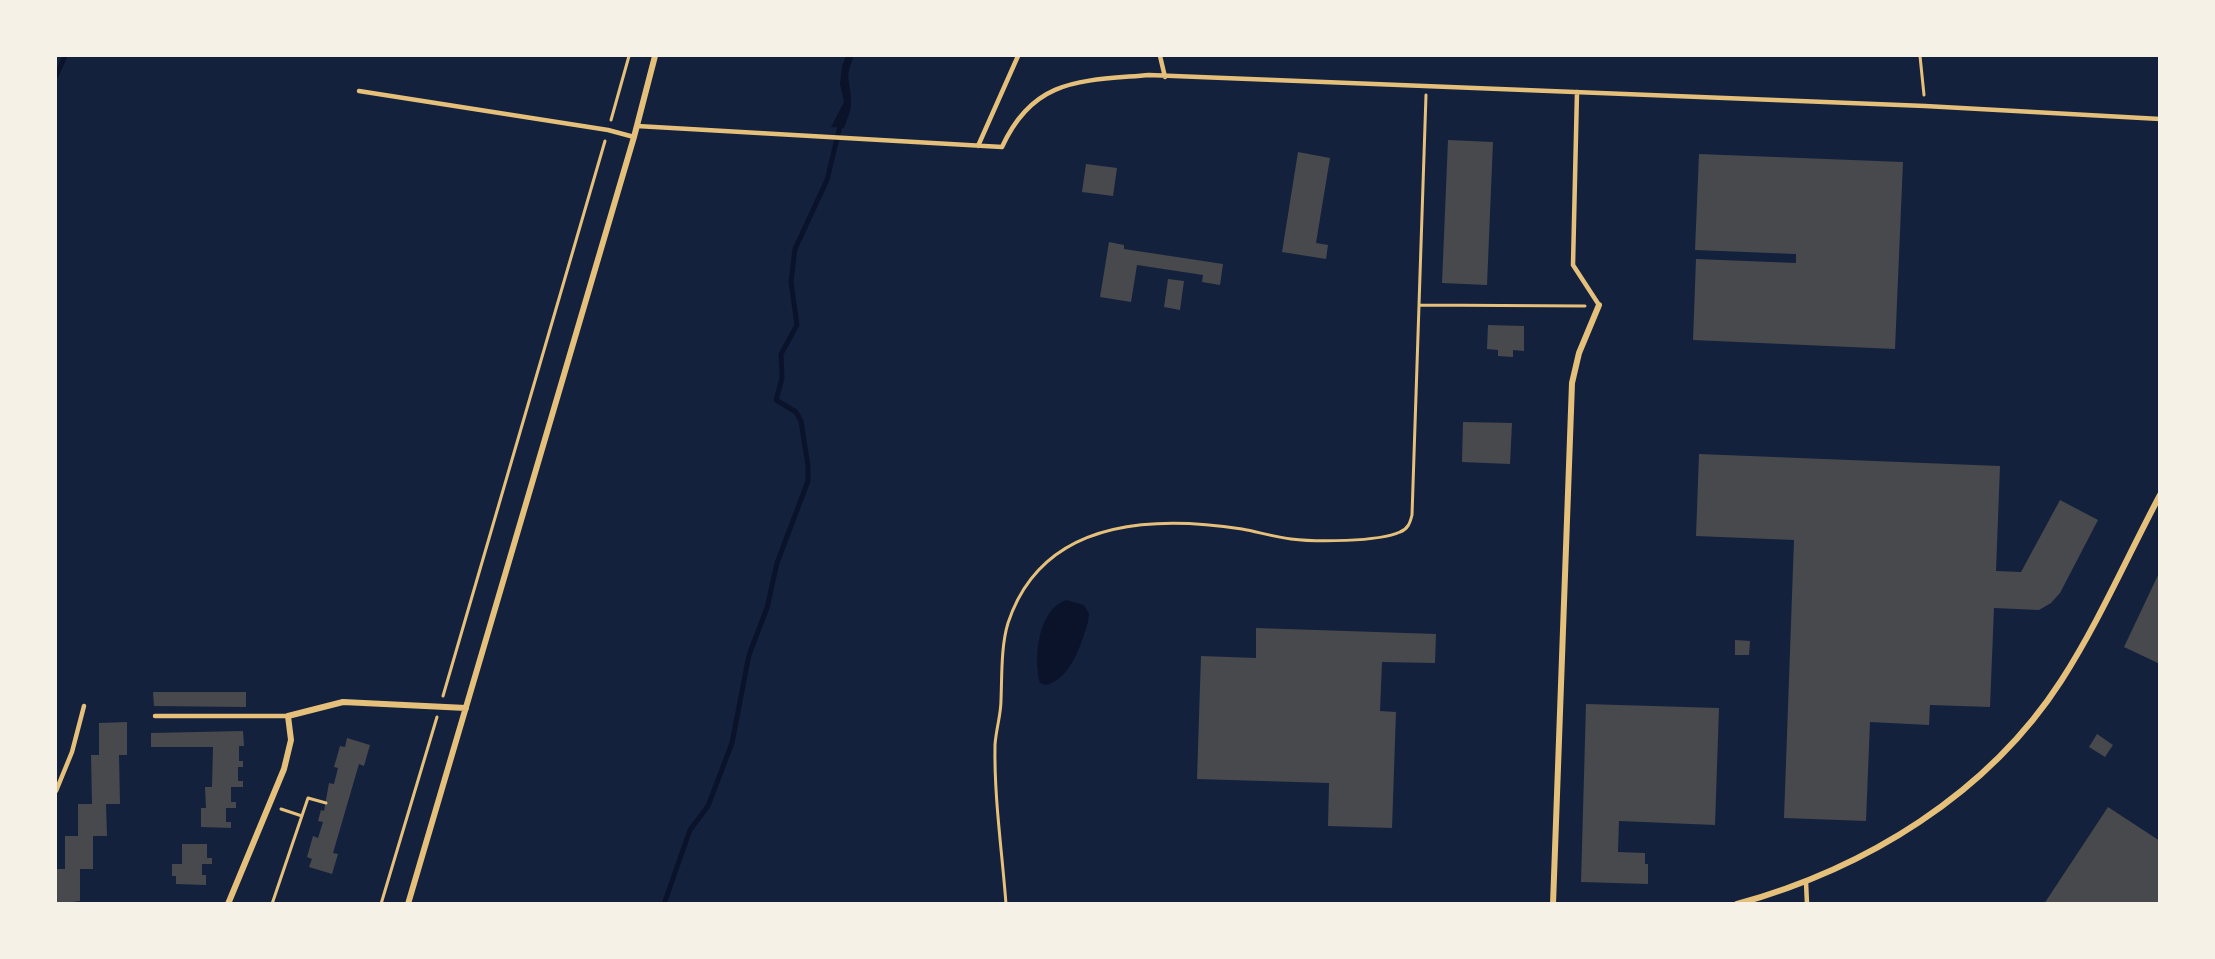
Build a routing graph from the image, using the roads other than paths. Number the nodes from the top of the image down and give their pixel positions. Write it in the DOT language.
graph roads {
  1 [pos="655,56"];
  2 [pos="1018,56"];
  3 [pos="1160,56"];
  4 [pos="1165,77"];
  5 [pos="359,91"];
  6 [pos="1577,92"];
  7 [pos="2160,119"];
  8 [pos="637,126"];
  9 [pos="634,137"];
  10 [pos="978,146"];
  11 [pos="1599,305"];
  12 [pos="2160,495"];
  13 [pos="84,706"];
  14 [pos="466,708"];
  15 [pos="155,716"];
  16 [pos="288,716"];
  17 [pos="56,791"];
  18 [pos="1806,882"];
  19 [pos="228,903"];
  20 [pos="408,903"];
  21 [pos="1553,903"];
  22 [pos="1737,903"];
  23 [pos="1807,903"];
  1 -- 8 [label="street"];
  2 -- 10 [label="lane"];
  3 -- 4 [label="lane"];
  4 -- 6 [label="lane"];
  4 -- 10 [label="lane"];
  5 -- 9 [label="lane"];
  6 -- 7 [label="lane"];
  6 -- 11 [label="lane"];
  8 -- 9 [label="street"];
  8 -- 10 [label="lane"];
  9 -- 14 [label="street"];
  11 -- 21 [label="street"];
  12 -- 18 [label="street"];
  13 -- 17 [label="lane"];
  14 -- 16 [label="street"];
  14 -- 20 [label="street"];
  15 -- 16 [label="lane"];
  16 -- 19 [label="street"];
  18 -- 22 [label="street"];
  18 -- 23 [label="lane"];
}
